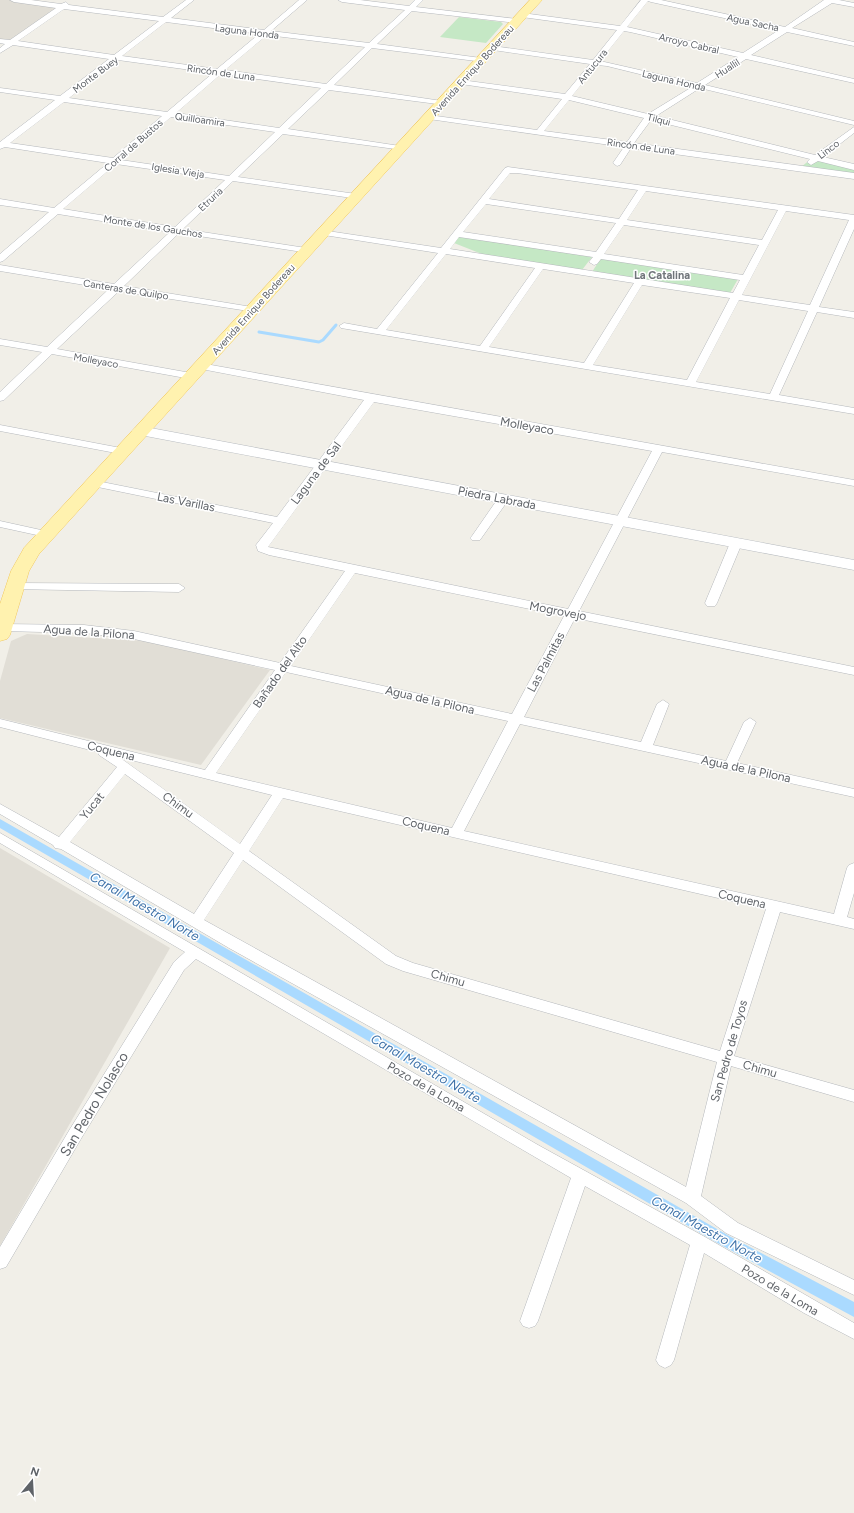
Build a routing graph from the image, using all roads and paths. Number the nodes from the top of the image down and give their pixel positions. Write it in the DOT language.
graph roads {
  1 [pos="14,0"];
  2 [pos="72,0"];
  3 [pos="190,0"];
  4 [pos="303,0"];
  5 [pos="342,0"];
  6 [pos="419,0"];
  7 [pos="536,0"];
  8 [pos="645,0"];
  9 [pos="651,0"];
  10 [pos="671,0"];
  11 [pos="830,0"];
  12 [pos="63,6"];
  13 [pos="854,6"];
  14 [pos="410,8"];
  15 [pos="519,18"];
  16 [pos="165,20"];
  17 [pos="623,28"];
  18 [pos="788,28"];
  19 [pos="265,33"];
  20 [pos="854,40"];
  21 [pos="0,41"];
  22 [pos="11,43"];
  23 [pos="854,44"];
  24 [pos="370,46"];
  25 [pos="493,48"];
  26 [pos="0,51"];
  27 [pos="744,56"];
  28 [pos="117,58"];
  29 [pos="481,60"];
  30 [pos="595,62"];
  31 [pos="221,72"];
  32 [pos="854,81"];
  33 [pos="461,82"];
  34 [pos="328,86"];
  35 [pos="699,86"];
  36 [pos="0,90"];
  37 [pos="567,97"];
  38 [pos="62,99"];
  39 [pos="442,103"];
  40 [pos="169,115"];
  41 [pos="429,117"];
  42 [pos="650,117"];
  43 [pos="854,123"];
  44 [pos="854,129"];
  45 [pos="283,131"];
  46 [pos="539,132"];
  47 [pos="629,144"];
  48 [pos="1,145"];
  49 [pos="400,148"];
  50 [pos="816,158"];
  51 [pos="115,161"];
  52 [pos="617,163"];
  53 [pos="854,167"];
  54 [pos="802,169"];
  55 [pos="854,176"];
  56 [pos="231,178"];
  57 [pos="644,188"];
  58 [pos="356,197"];
  59 [pos="484,201"];
  60 [pos="0,202"];
  61 [pos="783,208"];
  62 [pos="57,211"];
  63 [pos="854,218"];
  64 [pos="621,222"];
  65 [pos="327,228"];
  66 [pos="177,230"];
  67 [pos="457,234"];
  68 [pos="764,243"];
  69 [pos="447,247"];
  70 [pos="306,251"];
  71 [pos="598,256"];
  72 [pos="0,259"];
  73 [pos="541,266"];
  74 [pos="0,268"];
  75 [pos="586,273"];
  76 [pos="745,278"];
  77 [pos="640,281"];
  78 [pos="117,288"];
  79 [pos="736,296"];
  80 [pos="814,308"];
  81 [pos="252,310"];
  82 [pos="854,315"];
  83 [pos="344,326"];
  84 [pos="379,332"];
  85 [pos="0,342"];
  86 [pos="483,349"];
  87 [pos="49,351"];
  88 [pos="587,367"];
  89 [pos="196,371"];
  90 [pos="690,384"];
  91 [pos="0,398"];
  92 [pos="371,398"];
  93 [pos="773,398"];
  94 [pos="854,411"];
  95 [pos="0,428"];
  96 [pos="140,431"];
  97 [pos="658,449"];
  98 [pos="121,451"];
  99 [pos="322,464"];
  100 [pos="92,483"];
  101 [pos="854,483"];
  102 [pos="502,499"];
  103 [pos="280,521"];
  104 [pos="620,521"];
  105 [pos="0,524"];
  106 [pos="46,534"];
  107 [pos="476,538"];
  108 [pos="736,543"];
  109 [pos="262,549"];
  110 [pos="854,565"];
  111 [pos="352,569"];
  112 [pos="14,587"];
  113 [pos="179,588"];
  114 [pos="711,603"];
  115 [pos="572,614"];
  116 [pos="1,631"];
  117 [pos="284,667"];
  118 [pos="854,671"];
  119 [pos="663,704"];
  120 [pos="516,719"];
  121 [pos="750,722"];
  122 [pos="0,723"];
  123 [pos="646,747"];
  124 [pos="98,748"];
  125 [pos="730,766"];
  126 [pos="124,767"];
  127 [pos="208,775"];
  128 [pos="280,793"];
  129 [pos="854,793"];
  130 [pos="0,808"];
  131 [pos="456,833"];
  132 [pos="0,838"];
  133 [pos="60,845"];
  134 [pos="242,852"];
  135 [pos="854,868"];
  136 [pos="774,907"];
  137 [pos="839,921"];
  138 [pos="196,922"];
  139 [pos="854,924"];
  140 [pos="195,951"];
  141 [pos="725,1059"];
  142 [pos="854,1096"];
  143 [pos="580,1176"];
  144 [pos="692,1198"];
  145 [pos="699,1242"];
  146 [pos="0,1262"];
  147 [pos="854,1288"];
  148 [pos="529,1321"];
  149 [pos="854,1332"];
  150 [pos="665,1360"];
  1 -- 12 [label="street, Laguna Honda"];
  2 -- 12 [label="street"];
  3 -- 16 [label="street, Monte Buey"];
  4 -- 19 [label="street, Corral de Bustos"];
  5 -- 14 [label="street, Arroyo Cabral"];
  6 -- 14 [label="street, Etruria"];
  7 -- 15 [label="main road, Avenida Enrique Bodereau"];
  8 -- 17 [label="street, Antucura"];
  9 -- 18 [label="street, Agua Sacha"];
  10 -- 18 [label="street, Agua Sacha"];
  11 -- 13 [label="street"];
  11 -- 18 [label="street, Huallil"];
  12 -- 16 [label="street, Laguna Honda"];
  12 -- 22 [label="street"];
  14 -- 15 [label="street, Arroyo Cabral"];
  14 -- 24 [label="street, Etruria"];
  15 -- 17 [label="street, Arroyo Cabral"];
  15 -- 25 [label="main road, Avenida Enrique Bodereau"];
  16 -- 19 [label="street, Laguna Honda"];
  16 -- 28 [label="street, Monte Buey"];
  17 -- 27 [label="street, Arroyo Cabral"];
  17 -- 30 [label="street, Antucura"];
  18 -- 20 [label="street, Agua Sacha"];
  18 -- 23 [label="street, Agua Sacha"];
  18 -- 27 [label="street, Huallil"];
  19 -- 24 [label="street, Laguna Honda"];
  19 -- 31 [label="street, Corral de Bustos"];
  21 -- 22 [label="street, Rincón de Luna"];
  22 -- 26 [label="street"];
  22 -- 28 [label="street, Rincón de Luna"];
  24 -- 29 [label="street, Laguna Honda"];
  24 -- 34 [label="street, Etruria"];
  25 -- 29 [label="main road, Avenida Enrique Bodereau"];
  25 -- 30 [label="street, Laguna Honda"];
  27 -- 32 [label="street, Arroyo Cabral"];
  27 -- 35 [label="street, Huallil"];
  28 -- 31 [label="street, Rincón de Luna"];
  28 -- 38 [label="street, Monte Buey"];
  29 -- 33 [label="main road, Avenida Enrique Bodereau"];
  30 -- 35 [label="street, Laguna Honda"];
  30 -- 37 [label="street, Antucura"];
  31 -- 34 [label="street, Rincón de Luna"];
  31 -- 40 [label="street, Corral de Bustos"];
  33 -- 37 [label="street, Tilqui"];
  33 -- 39 [label="main road, Avenida Enrique Bodereau"];
  34 -- 39 [label="street, Rincón de Luna"];
  34 -- 45 [label="street, Etruria"];
  35 -- 42 [label="street, Huallil"];
  35 -- 43 [label="street, Laguna Honda"];
  36 -- 38 [label="street, Quilloamira"];
  37 -- 42 [label="street, Tilqui"];
  37 -- 46 [label="street, Antucura"];
  38 -- 40 [label="street, Quilloamira"];
  38 -- 48 [label="street, Monte Buey"];
  39 -- 41 [label="main road, Avenida Enrique Bodereau"];
  40 -- 45 [label="street, Quilloamira"];
  40 -- 51 [label="street, Corral de Bustos"];
  41 -- 46 [label="street, Rincón de Luna"];
  41 -- 49 [label="main road, Avenida Enrique Bodereau"];
  42 -- 47 [label="street, Huallil"];
  42 -- 50 [label="street, Tilqui"];
  44 -- 50 [label="street, Linco"];
  45 -- 49 [label="street, Quilloamira"];
  45 -- 56 [label="street, Etruria"];
  46 -- 47 [label="street, Rincón de Luna"];
  47 -- 52 [label="street, Huallil"];
  47 -- 54 [label="street, Rincón de Luna"];
  48 -- 51 [label="street, Iglesia Vieja"];
  49 -- 58 [label="main road, Avenida Enrique Bodereau"];
  50 -- 53 [label="street, Tilqui"];
  50 -- 54 [label="street, Linco"];
  51 -- 56 [label="street, Iglesia Vieja"];
  51 -- 62 [label="street, Corral de Bustos"];
  54 -- 55 [label="street, Rincón de Luna"];
  56 -- 58 [label="street, Iglesia Vieja"];
  56 -- 66 [label="street, Etruria"];
  57 -- 59 [label="street"];
  57 -- 61 [label="street"];
  57 -- 64 [label="street"];
  58 -- 65 [label="main road, Avenida Enrique Bodereau"];
  59 -- 64 [label="street"];
  59 -- 67 [label="street"];
  60 -- 62 [label="street, Monte de los Gauchos"];
  61 -- 63 [label="street"];
  61 -- 68 [label="street"];
  62 -- 66 [label="street, Monte de los Gauchos"];
  62 -- 72 [label="street, Corral de Bustos"];
  63 -- 80 [label="street"];
  64 -- 68 [label="street"];
  64 -- 71 [label="street"];
  65 -- 69 [label="street"];
  65 -- 70 [label="main road, Avenida Enrique Bodereau"];
  66 -- 70 [label="street, Monte de los Gauchos"];
  66 -- 78 [label="street, Etruria"];
  67 -- 69 [label="street"];
  67 -- 71 [label="street"];
  68 -- 76 [label="street"];
  69 -- 73 [label="street"];
  69 -- 84 [label="street"];
  70 -- 81 [label="main road, Avenida Enrique Bodereau"];
  71 -- 75 [label="street"];
  71 -- 76 [label="street"];
  73 -- 75 [label="street"];
  73 -- 86 [label="street"];
  74 -- 78 [label="street, Canteras de Quilpo"];
  75 -- 77 [label="street"];
  76 -- 79 [label="street"];
  77 -- 79 [label="street"];
  77 -- 88 [label="street"];
  78 -- 81 [label="street, Canteras de Quilpo"];
  78 -- 87 [label="street, Etruria"];
  79 -- 80 [label="street"];
  79 -- 90 [label="street"];
  80 -- 82 [label="street"];
  80 -- 93 [label="street"];
  81 -- 89 [label="main road, Avenida Enrique Bodereau"];
  83 -- 84 [label="street"];
  84 -- 86 [label="street"];
  85 -- 87 [label="street, Molleyaco"];
  86 -- 88 [label="street"];
  87 -- 89 [label="street, Molleyaco"];
  87 -- 91 [label="street, Etruria"];
  88 -- 90 [label="street"];
  89 -- 92 [label="street, Molleyaco"];
  89 -- 96 [label="main road, Avenida Enrique Bodereau"];
  90 -- 93 [label="street"];
  92 -- 97 [label="street, Molleyaco"];
  92 -- 99 [label="street, Laguna de Sal"];
  93 -- 94 [label="street"];
  95 -- 98 [label="street"];
  96 -- 98 [label="main road, Avenida Enrique Bodereau"];
  96 -- 99 [label="main road, Piedra Labrada"];
  97 -- 101 [label="street, Molleyaco"];
  97 -- 104 [label="street, Las Palmitas"];
  98 -- 100 [label="main road, Avenida Enrique Bodereau"];
  99 -- 102 [label="main road, Piedra Labrada"];
  99 -- 103 [label="street, Laguna de Sal"];
  100 -- 103 [label="street, Las Varillas"];
  100 -- 106 [label="main road, Avenida Enrique Bodereau"];
  102 -- 104 [label="main road, Piedra Labrada"];
  102 -- 107 [label="street"];
  103 -- 109 [label="street, Laguna de Sal"];
  104 -- 108 [label="main road, Piedra Labrada"];
  104 -- 115 [label="street, Las Palmitas"];
  105 -- 106 [label="street"];
  106 -- 112 [label="main road, Avenida Enrique Bodereau"];
  108 -- 110 [label="main road, Piedra Labrada"];
  108 -- 114 [label="street"];
  109 -- 111 [label="street, Mogrovejo"];
  111 -- 115 [label="street, Mogrovejo"];
  111 -- 117 [label="street, Bañado del Alto"];
  112 -- 113 [label="street"];
  112 -- 116 [label="main road, Avenida Enrique Bodereau"];
  115 -- 118 [label="street, Mogrovejo"];
  115 -- 120 [label="street, Las Palmitas"];
  116 -- 117 [label="street, Agua de la Pilona"];
  117 -- 120 [label="street, Agua de la Pilona"];
  117 -- 127 [label="street, Bañado del Alto"];
  119 -- 123 [label="street"];
  120 -- 123 [label="street, Agua de la Pilona"];
  120 -- 131 [label="street, Las Palmitas"];
  121 -- 125 [label="street"];
  122 -- 124 [label="street, Coquena"];
  123 -- 125 [label="street, Agua de la Pilona"];
  124 -- 126 [label="street, Chimu"];
  124 -- 127 [label="street, Coquena"];
  125 -- 129 [label="street, Agua de la Pilona"];
  126 -- 133 [label="street, Yucat"];
  126 -- 134 [label="street, Chimu"];
  127 -- 128 [label="street, Coquena"];
  128 -- 131 [label="street, Coquena"];
  128 -- 134 [label="street"];
  130 -- 133 [label="street"];
  131 -- 136 [label="street, Coquena"];
  132 -- 140 [label="street, Pozo de la Loma"];
  133 -- 138 [label="street"];
  134 -- 138 [label="street"];
  134 -- 141 [label="street, Chimu"];
  135 -- 137 [label="street"];
  136 -- 137 [label="street, Coquena"];
  136 -- 141 [label="street, San Pedro de Toyos"];
  137 -- 139 [label="street, Coquena"];
  138 -- 144 [label="street"];
  140 -- 143 [label="street, Pozo de la Loma"];
  140 -- 146 [label="street, San Pedro Nolasco"];
  141 -- 142 [label="street, Chimu"];
  141 -- 144 [label="street, San Pedro de Toyos"];
  143 -- 145 [label="street, Pozo de la Loma"];
  143 -- 148 [label="street"];
  144 -- 147 [label="street"];
  145 -- 149 [label="street, Pozo de la Loma"];
  145 -- 150 [label="street"];
}
